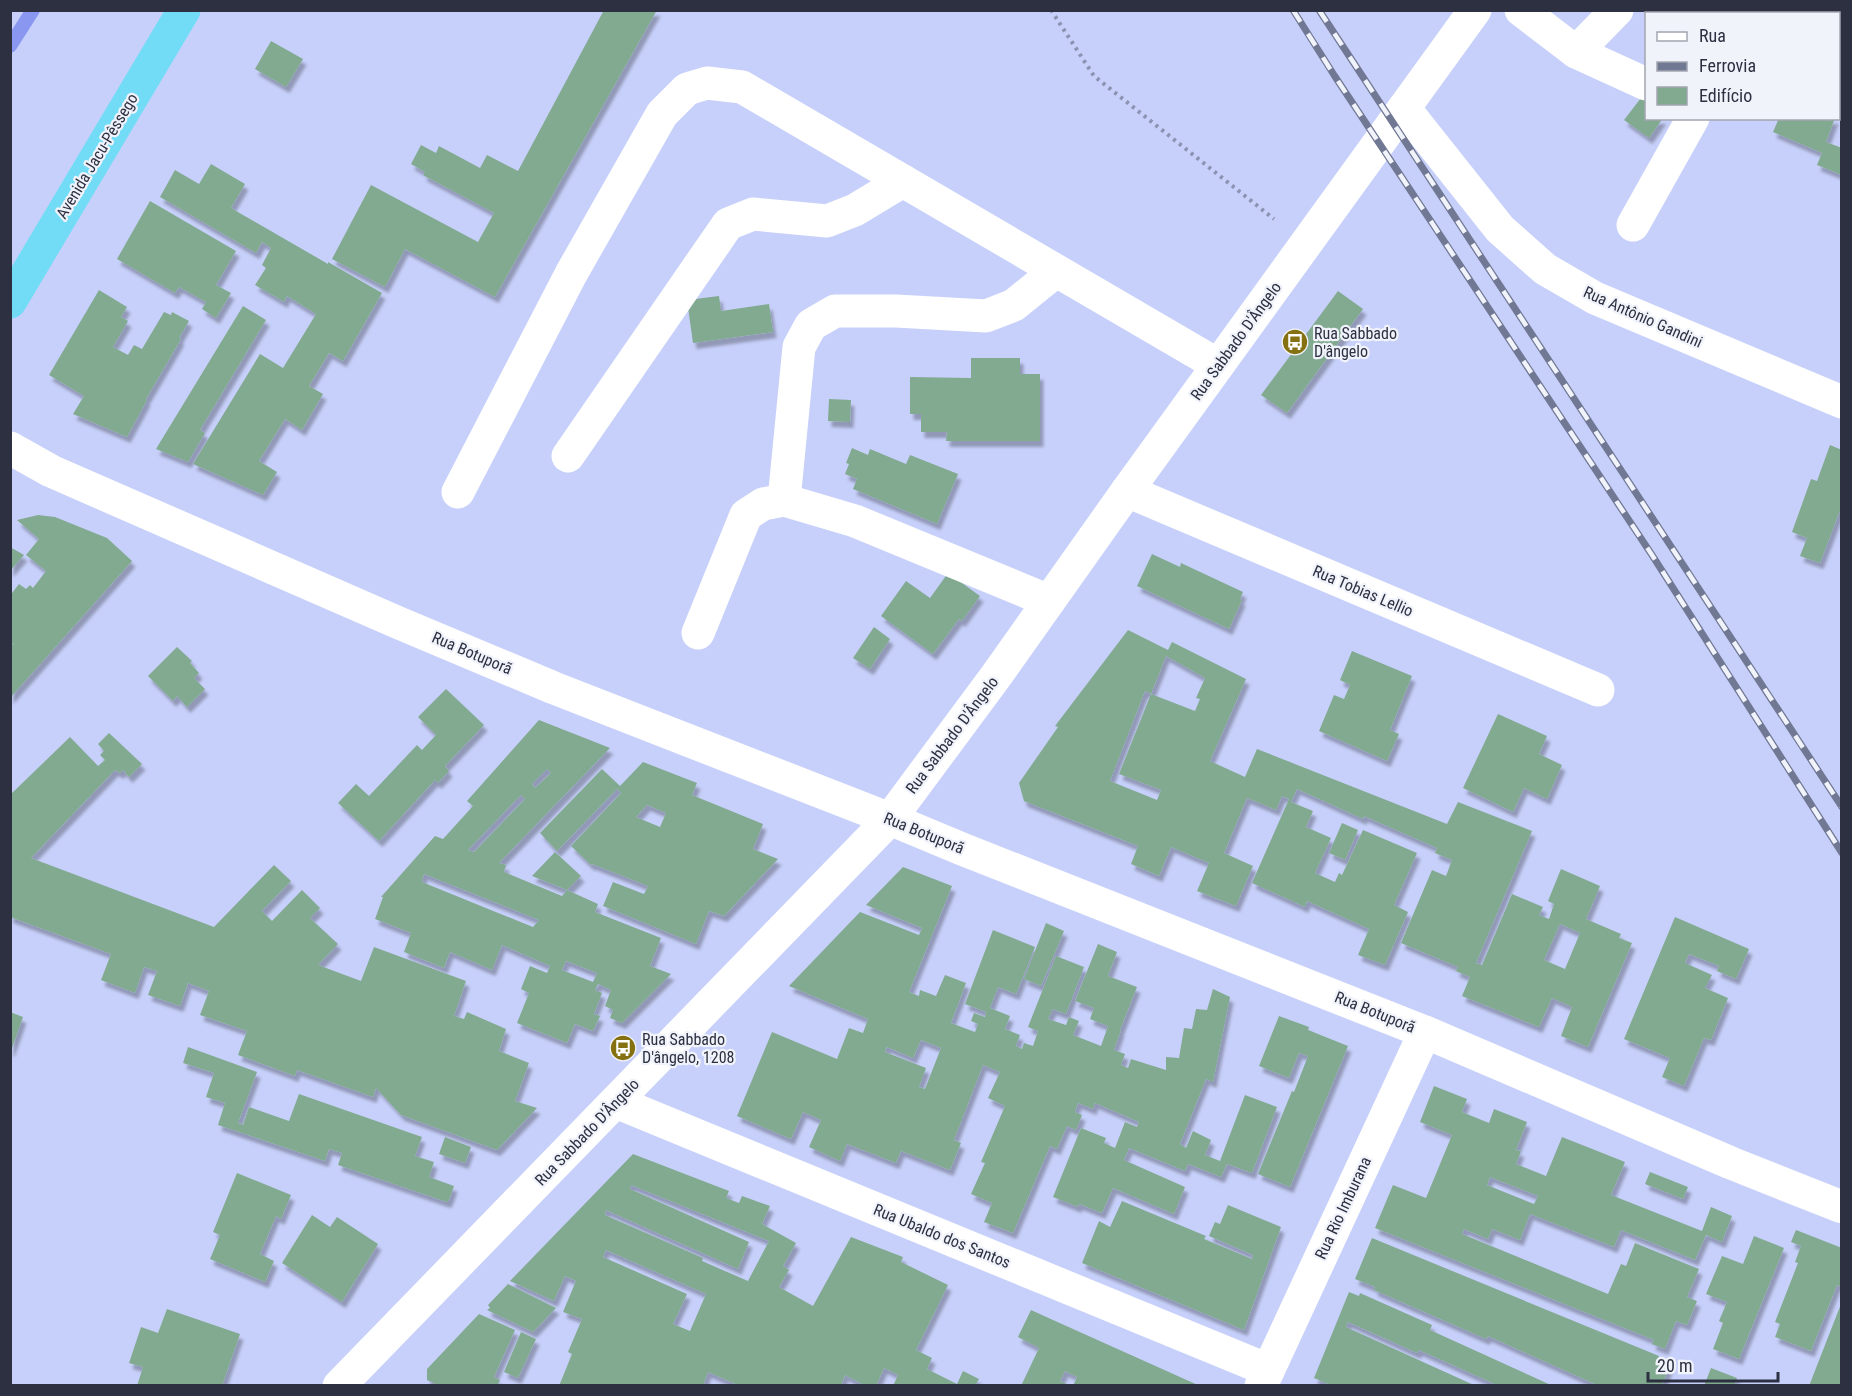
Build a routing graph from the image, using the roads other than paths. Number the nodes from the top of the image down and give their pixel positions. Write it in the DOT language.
graph roads {
  1 [pos="184,10"];
  2 [pos="1475,10"];
  3 [pos="1521,10"];
  4 [pos="1617,10"];
  5 [pos="1575,52"];
  6 [pos="1645,83"];
  7 [pos="1404,108"];
  8 [pos="1692,120"];
  9 [pos="903,181"];
  10 [pos="1633,225"];
  11 [pos="1056,271"];
  12 [pos="10,302"];
  13 [pos="1218,365"];
  14 [pos="1842,402"];
  15 [pos="10,448"];
  16 [pos="568,456"];
  17 [pos="1127,491"];
  18 [pos="458,492"];
  19 [pos="784,500"];
  20 [pos="1049,601"];
  21 [pos="698,633"];
  22 [pos="1598,690"];
  23 [pos="890,819"];
  24 [pos="1425,1032"];
  25 [pos="616,1102"];
  26 [pos="1842,1207"];
  27 [pos="1265,1378"];
  28 [pos="339,1386"];
  1 -- 12 [label="highway, Avenida Jacu-Pêssego"];
  2 -- 7 [label="street, Rua Sabbado D'Ângelo"];
  3 -- 5 [label="street"];
  4 -- 5 [label="street"];
  5 -- 6 [label="street"];
  7 -- 13 [label="street, Rua Sabbado D'Ângelo"];
  7 -- 14 [label="street, Rua Antônio Gandini"];
  8 -- 10 [label="street"];
  9 -- 11 [label="street"];
  9 -- 16 [label="street"];
  9 -- 18 [label="street"];
  11 -- 13 [label="street"];
  11 -- 19 [label="street"];
  13 -- 17 [label="street, Rua Sabbado D'Ângelo"];
  15 -- 23 [label="street, Rua Botuporã"];
  17 -- 20 [label="street, Rua Sabbado D'Ângelo"];
  17 -- 22 [label="street, Rua Tobias Lellio"];
  19 -- 20 [label="street"];
  19 -- 21 [label="street"];
  20 -- 23 [label="street, Rua Sabbado D'Ângelo"];
  23 -- 24 [label="street, Rua Botuporã"];
  23 -- 25 [label="street, Rua Sabbado D'Ângelo"];
  24 -- 26 [label="street, Rua Botuporã"];
  24 -- 27 [label="street, Rua Rio Imburana"];
  25 -- 27 [label="street, Rua Ubaldo dos Santos"];
  25 -- 28 [label="street, Rua Sabbado D'Ângelo"];
}
